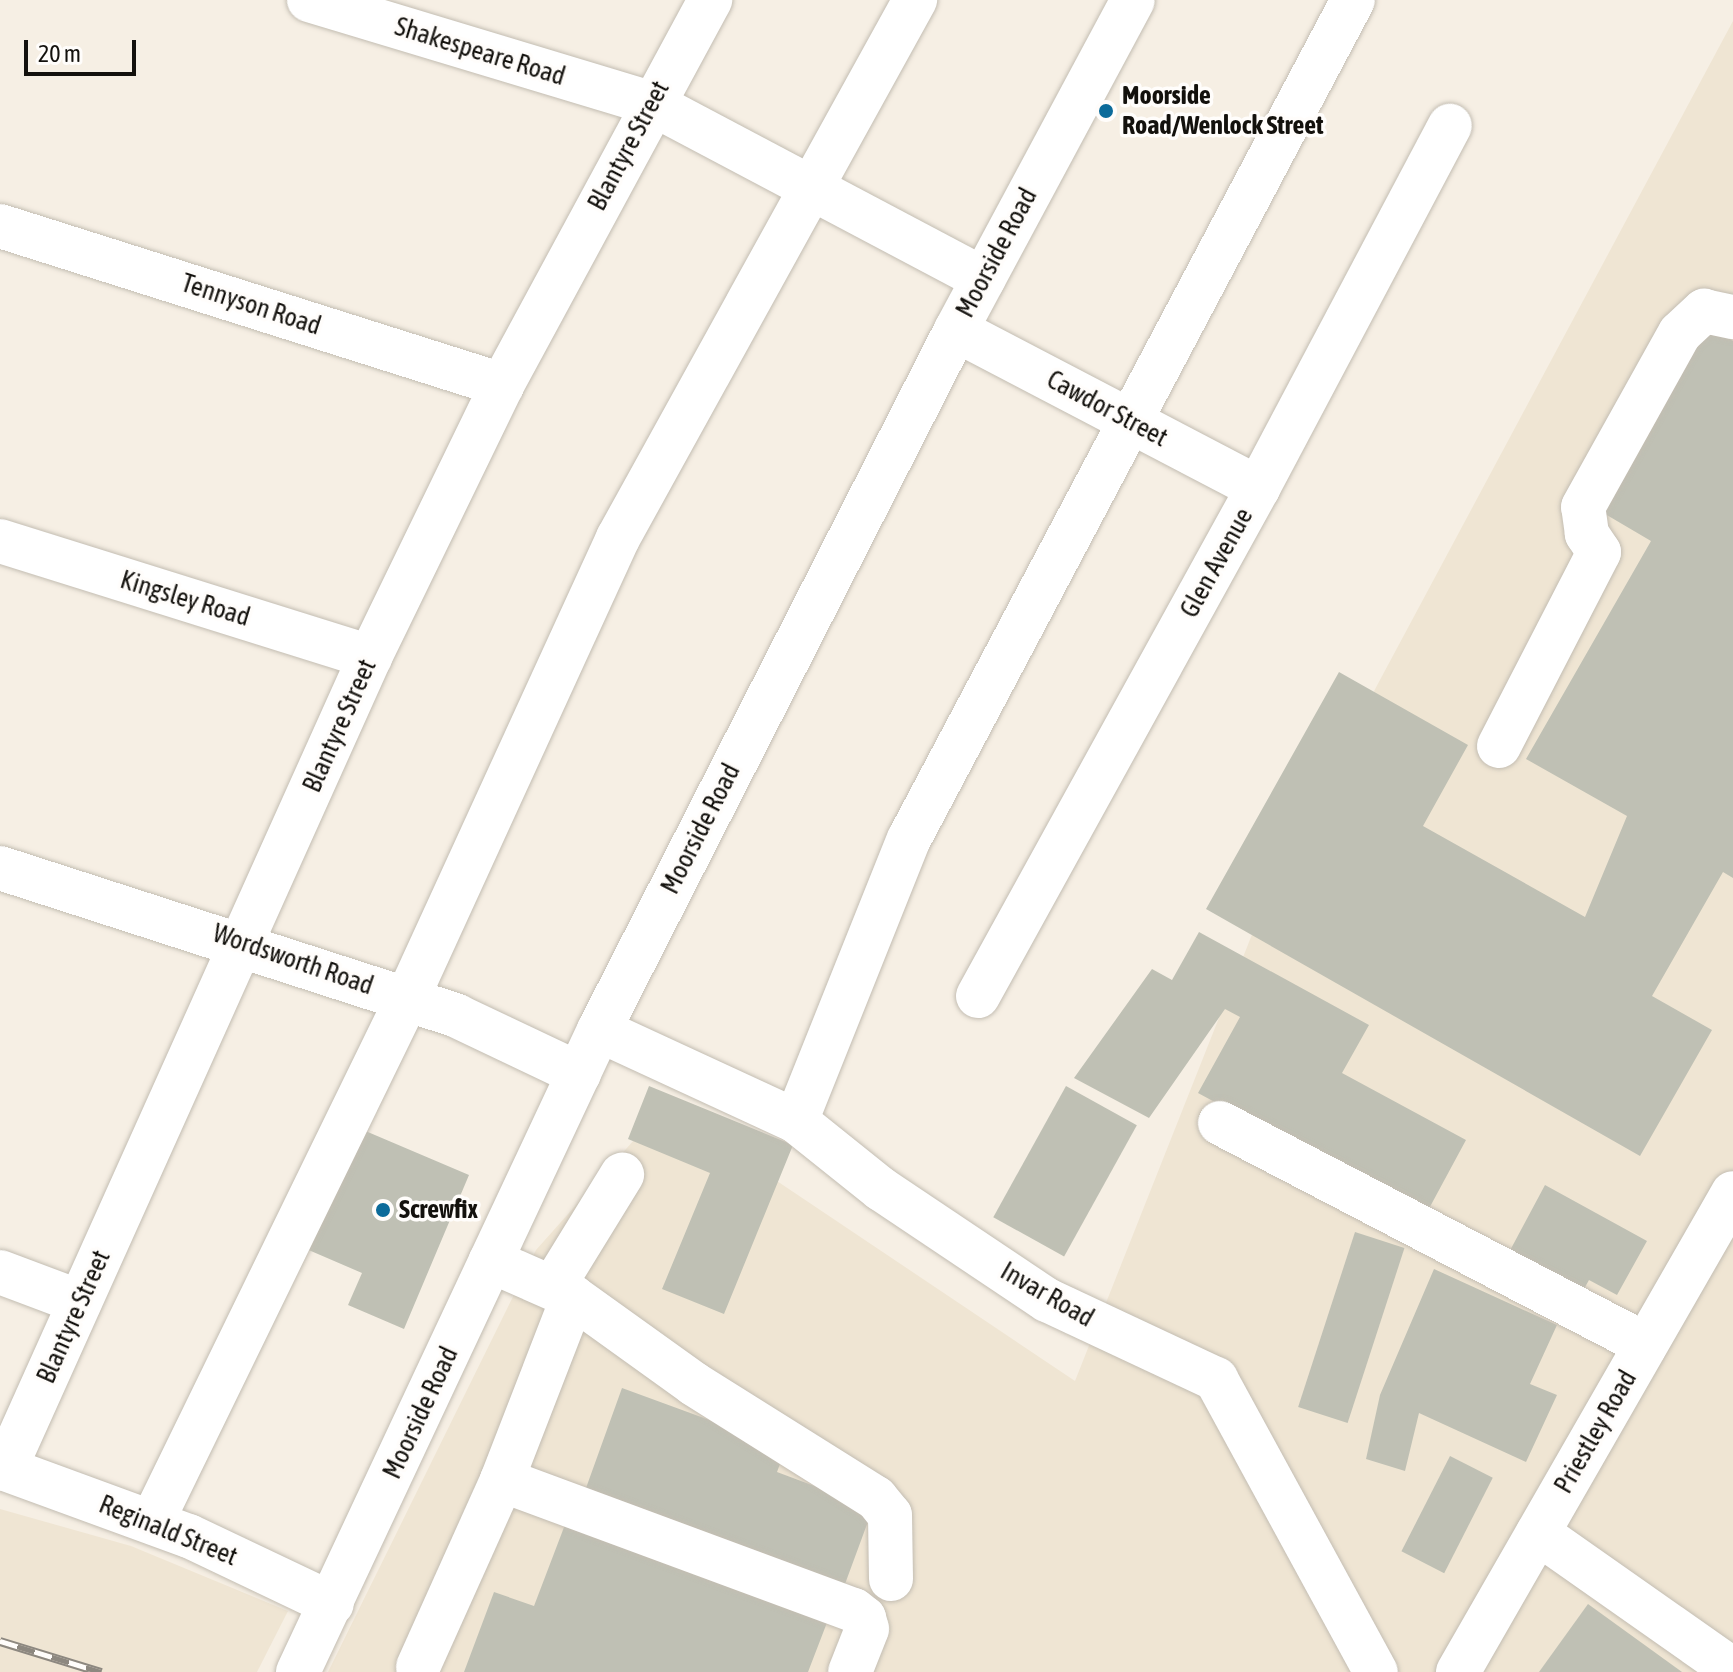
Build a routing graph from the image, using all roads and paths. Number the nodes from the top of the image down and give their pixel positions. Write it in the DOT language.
graph roads {
  1 [pos="309,0"];
  2 [pos="710,0"];
  3 [pos="915,0"];
  4 [pos="1133,0"];
  5 [pos="1353,0"];
  6 [pos="651,103"];
  7 [pos="1450,126"];
  8 [pos="811,188"];
  9 [pos="0,226"];
  10 [pos="983,279"];
  11 [pos="1733,317"];
  12 [pos="956,330"];
  13 [pos="502,385"];
  14 [pos="1131,421"];
  15 [pos="1258,488"];
  16 [pos="0,541"];
  17 [pos="370,657"];
  18 [pos="1499,746"];
  19 [pos="0,868"];
  20 [pos="244,943"];
  21 [pos="978,996"];
  22 [pos="407,999"];
  23 [pos="599,1030"];
  24 [pos="579,1074"];
  25 [pos="796,1121"];
  26 [pos="1220,1123"];
  27 [pos="622,1175"];
  28 [pos="1733,1193"];
  29 [pos="491,1261"];
  30 [pos="0,1272"];
  31 [pos="563,1292"];
  32 [pos="80,1302"];
  33 [pos="1646,1345"];
  34 [pos="2,1468"];
  35 [pos="502,1480"];
  36 [pos="152,1522"];
  37 [pos="1538,1533"];
  38 [pos="891,1579"];
  39 [pos="332,1604"];
  40 [pos="418,1667"];
  41 [pos="299,1670"];
  42 [pos="1733,1670"];
  43 [pos="850,1672"];
  44 [pos="1376,1672"];
  45 [pos="1458,1672"];
  1 -- 6 [label="street, Shakespeare Road"];
  2 -- 6 [label="street, Blantyre Street"];
  3 -- 8 [label="street"];
  4 -- 10 [label="street, Moorside Road"];
  5 -- 14 [label="street"];
  6 -- 8 [label="street, Shakespeare Road"];
  6 -- 13 [label="street, Blantyre Street"];
  7 -- 15 [label="street, Glen Avenue"];
  8 -- 10 [label="street, Shakespeare Road"];
  8 -- 22 [label="street"];
  9 -- 13 [label="street, Tennyson Road"];
  10 -- 12 [label="street, Moorside Road"];
  11 -- 18 [label="street"];
  12 -- 14 [label="street, Cawdor Street"];
  12 -- 23 [label="street, Moorside Road"];
  13 -- 17 [label="street, Blantyre Street"];
  14 -- 15 [label="street, Cawdor Street"];
  14 -- 25 [label="street"];
  15 -- 21 [label="street, Glen Avenue"];
  16 -- 17 [label="street, Kingsley Road"];
  17 -- 20 [label="street, Blantyre Street"];
  19 -- 20 [label="street, Wordsworth Road"];
  20 -- 22 [label="street, Wordsworth Road"];
  20 -- 32 [label="street, Blantyre Street"];
  22 -- 24 [label="street, Wordsworth Road"];
  22 -- 36 [label="street"];
  23 -- 24 [label="street, Moorside Road"];
  23 -- 25 [label="street, Invar Road"];
  24 -- 29 [label="street, Moorside Road"];
  25 -- 44 [label="street, Invar Road"];
  26 -- 33 [label="street"];
  27 -- 31 [label="street"];
  28 -- 33 [label="street, Priestley Road"];
  29 -- 31 [label="street"];
  29 -- 39 [label="street, Moorside Road"];
  30 -- 32 [label="street"];
  31 -- 35 [label="street"];
  31 -- 38 [label="street"];
  32 -- 34 [label="street, Blantyre Street"];
  33 -- 37 [label="street, Priestley Road"];
  34 -- 36 [label="street, Reginald Street"];
  35 -- 40 [label="street"];
  35 -- 43 [label="street"];
  36 -- 39 [label="street, Reginald Street"];
  37 -- 42 [label="street"];
  37 -- 45 [label="street, Priestley Road"];
  39 -- 41 [label="street, Moorside Road"];
}
